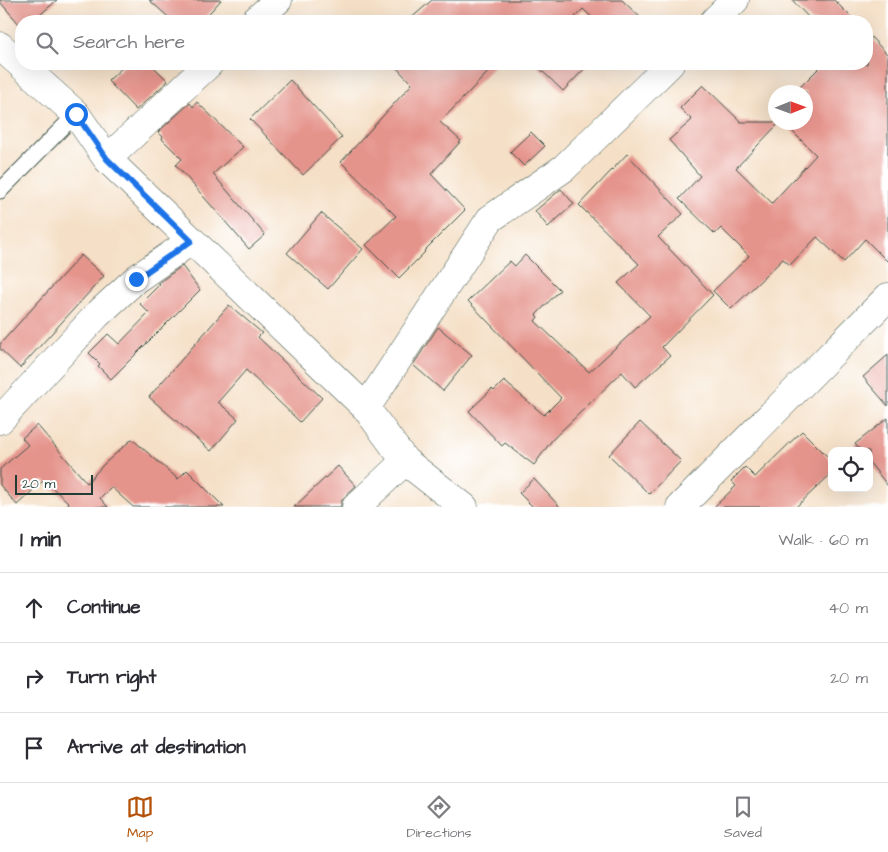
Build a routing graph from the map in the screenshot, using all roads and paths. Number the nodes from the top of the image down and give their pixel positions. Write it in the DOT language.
graph roads {
  1 [pos="278,0"];
  2 [pos="735,0"];
  3 [pos="262,15"];
  4 [pos="720,15"];
  5 [pos="0,46"];
  6 [pos="15,59"];
  7 [pos="27,70"];
  8 [pos="203,70"];
  9 [pos="664,70"];
  10 [pos="76,114"];
  11 [pos="107,159"];
  12 [pos="0,191"];
  13 [pos="191,241"];
  14 [pos="888,297"];
  15 [pos="366,408"];
  16 [pos="0,420"];
  17 [pos="405,461"];
  18 [pos="356,507"];
  19 [pos="464,507"];
  20 [pos="680,507"];
  1 -- 3 [label="street"];
  2 -- 4 [label="street"];
  5 -- 6 [label="street"];
  7 -- 10 [label="street"];
  8 -- 11 [label="street"];
  9 -- 15 [label="street"];
  10 -- 11 [label="street"];
  10 -- 12 [label="lane"];
  11 -- 13 [label="street"];
  13 -- 15 [label="street"];
  13 -- 16 [label="street"];
  14 -- 20 [label="street"];
  15 -- 17 [label="street"];
  17 -- 18 [label="street"];
  17 -- 19 [label="street"];
}
